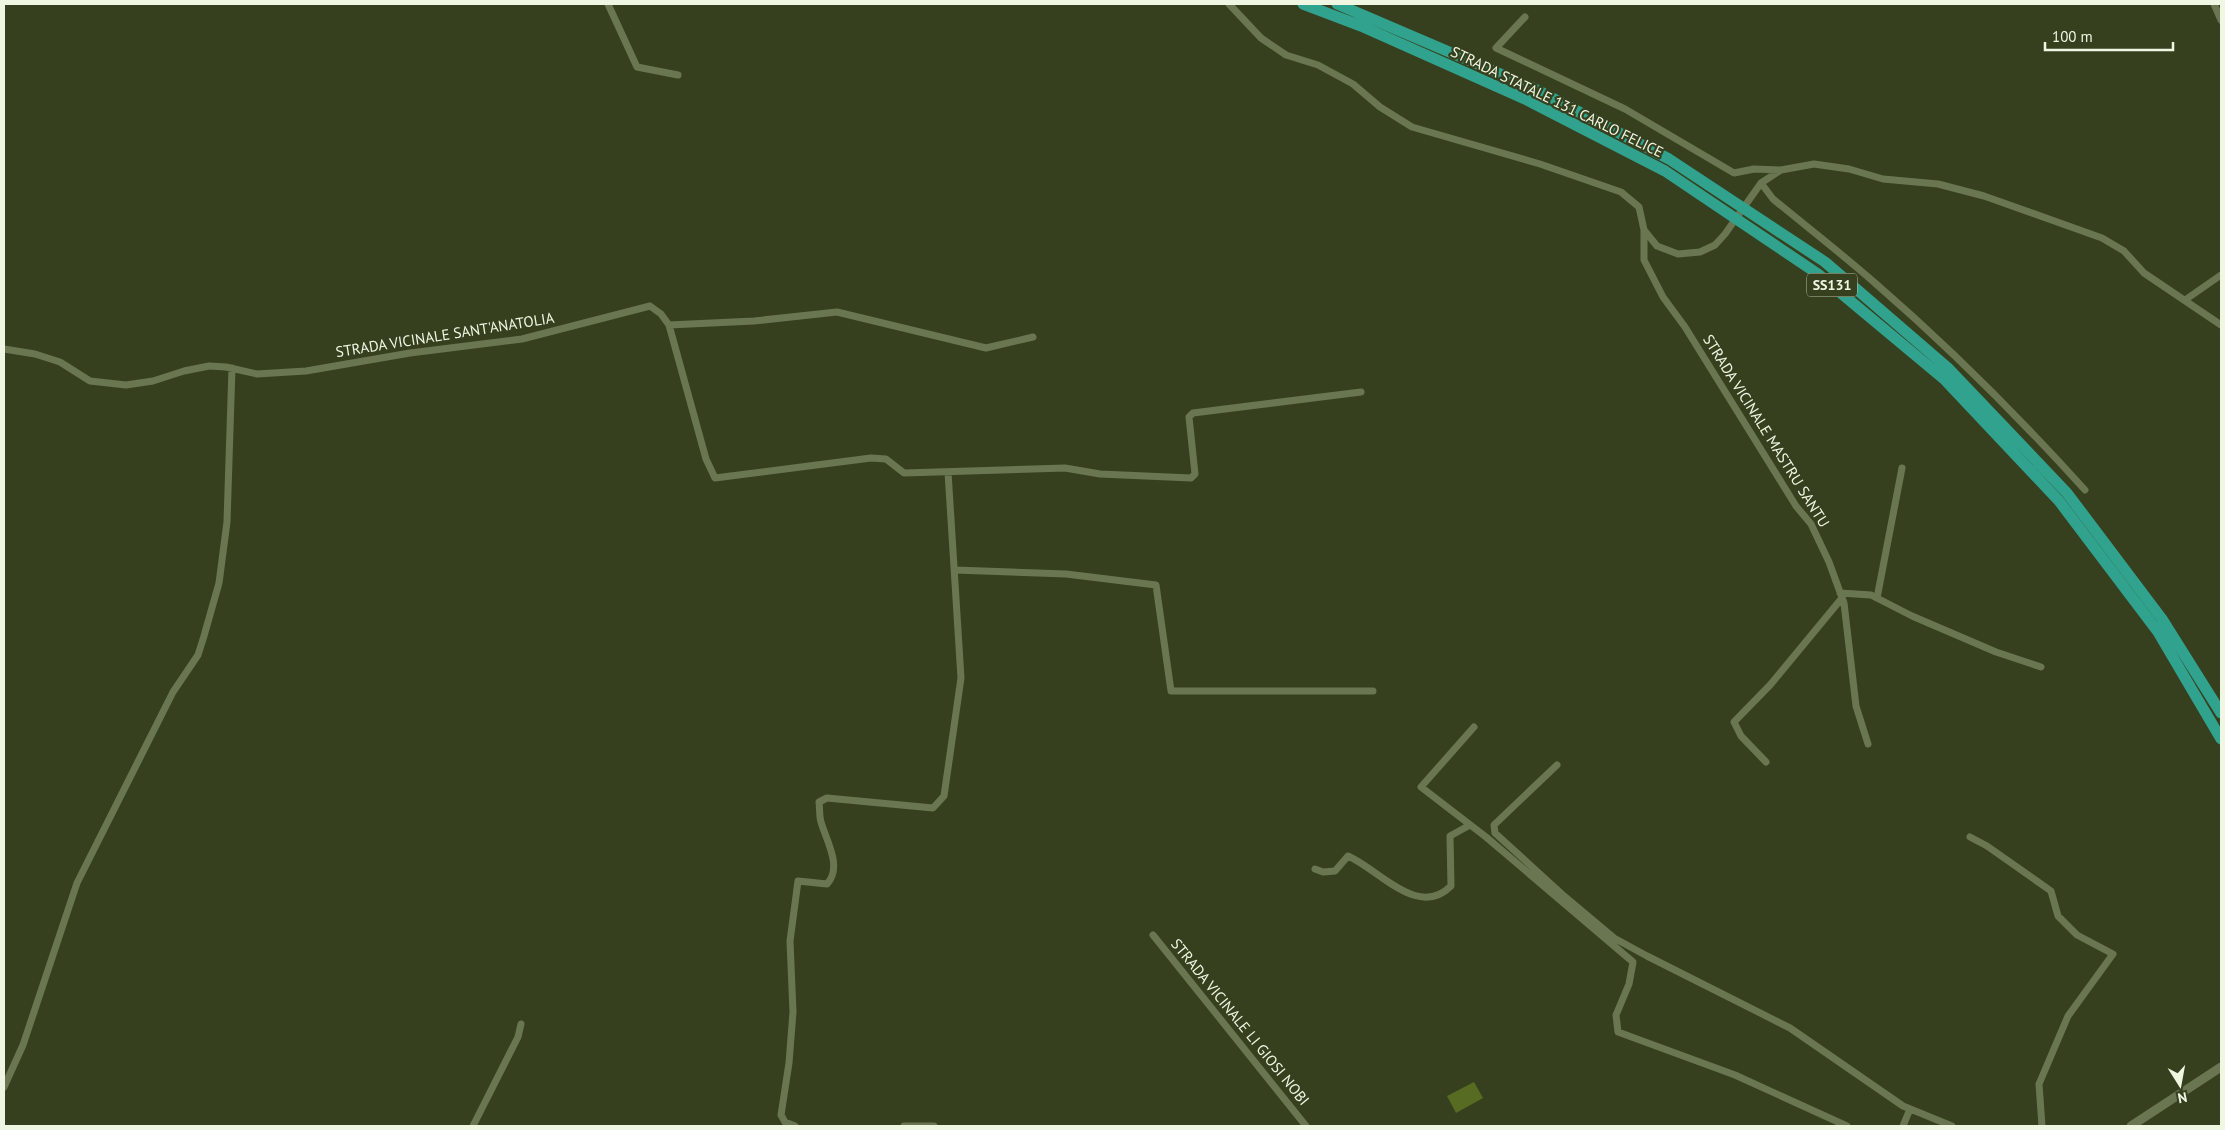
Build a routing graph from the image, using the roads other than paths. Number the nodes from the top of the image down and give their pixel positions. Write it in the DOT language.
graph roads {
  1 [pos="608,4"];
  2 [pos="1229,4"];
  3 [pos="1303,4"];
  4 [pos="1337,4"];
  5 [pos="2214,4"];
  6 [pos="1525,17"];
  7 [pos="2221,20"];
  8 [pos="678,75"];
  9 [pos="1781,170"];
  10 [pos="1762,183"];
  11 [pos="1644,230"];
  12 [pos="2221,275"];
  13 [pos="2185,300"];
  14 [pos="668,325"];
  15 [pos="2221,325"];
  16 [pos="1033,336"];
  17 [pos="4,348"];
  18 [pos="232,368"];
  19 [pos="1361,392"];
  20 [pos="1902,468"];
  21 [pos="948,472"];
  22 [pos="2086,490"];
  23 [pos="955,570"];
  24 [pos="1841,595"];
  25 [pos="1877,598"];
  26 [pos="2040,667"];
  27 [pos="1373,691"];
  28 [pos="2221,713"];
  29 [pos="1474,727"];
  30 [pos="2221,739"];
  31 [pos="1868,744"];
  32 [pos="1766,762"];
  33 [pos="1557,765"];
  34 [pos="1470,824"];
  35 [pos="1970,838"];
  36 [pos="1315,869"];
  37 [pos="1153,935"];
  38 [pos="521,1024"];
  39 [pos="2221,1067"];
  40 [pos="4,1087"];
  41 [pos="1910,1109"];
  42 [pos="473,1126"];
  43 [pos="796,1126"];
  44 [pos="904,1126"];
  45 [pos="934,1126"];
  46 [pos="1306,1126"];
  47 [pos="1847,1126"];
  48 [pos="1902,1126"];
  49 [pos="1952,1126"];
  50 [pos="2042,1126"];
  51 [pos="2131,1126"];
  1 -- 8 [label="street"];
  2 -- 11 [label="street, STRADA VICINALE MASTRU SANTU"];
  3 -- 30 [label="highway, STRADA STATALE 131 CARLO FELICE / SS131"];
  4 -- 28 [label="highway, STRADA STATALE 131 CARLO FELICE / SS131"];
  5 -- 7 [label="street"];
  6 -- 9 [label="street"];
  9 -- 10 [label="street"];
  9 -- 13 [label="street"];
  10 -- 11 [label="street"];
  10 -- 22 [label="street"];
  11 -- 24 [label="street, STRADA VICINALE MASTRU SANTU"];
  12 -- 13 [label="street"];
  13 -- 15 [label="street"];
  14 -- 16 [label="street"];
  14 -- 18 [label="street, STRADA VICINALE SANT'ANATOLIA"];
  14 -- 21 [label="street, STRADA VICINALE SANT'ANATOLIA"];
  17 -- 18 [label="street, STRADA VICINALE SANT'ANATOLIA"];
  18 -- 40 [label="street"];
  19 -- 21 [label="street, STRADA VICINALE SANT'ANATOLIA"];
  20 -- 25 [label="street"];
  21 -- 23 [label="street"];
  23 -- 27 [label="street"];
  23 -- 43 [label="street"];
  24 -- 25 [label="street"];
  24 -- 31 [label="street, STRADA VICINALE MASTRU SANTU"];
  24 -- 32 [label="street"];
  25 -- 26 [label="street"];
  29 -- 34 [label="street"];
  33 -- 41 [label="street"];
  34 -- 36 [label="street"];
  34 -- 47 [label="street"];
  35 -- 50 [label="street"];
  37 -- 46 [label="street, STRADA VICINALE LI GIOSI NOBI"];
  38 -- 42 [label="street"];
  39 -- 51 [label="street"];
  41 -- 48 [label="street"];
  41 -- 49 [label="street"];
  44 -- 45 [label="street"];
}
